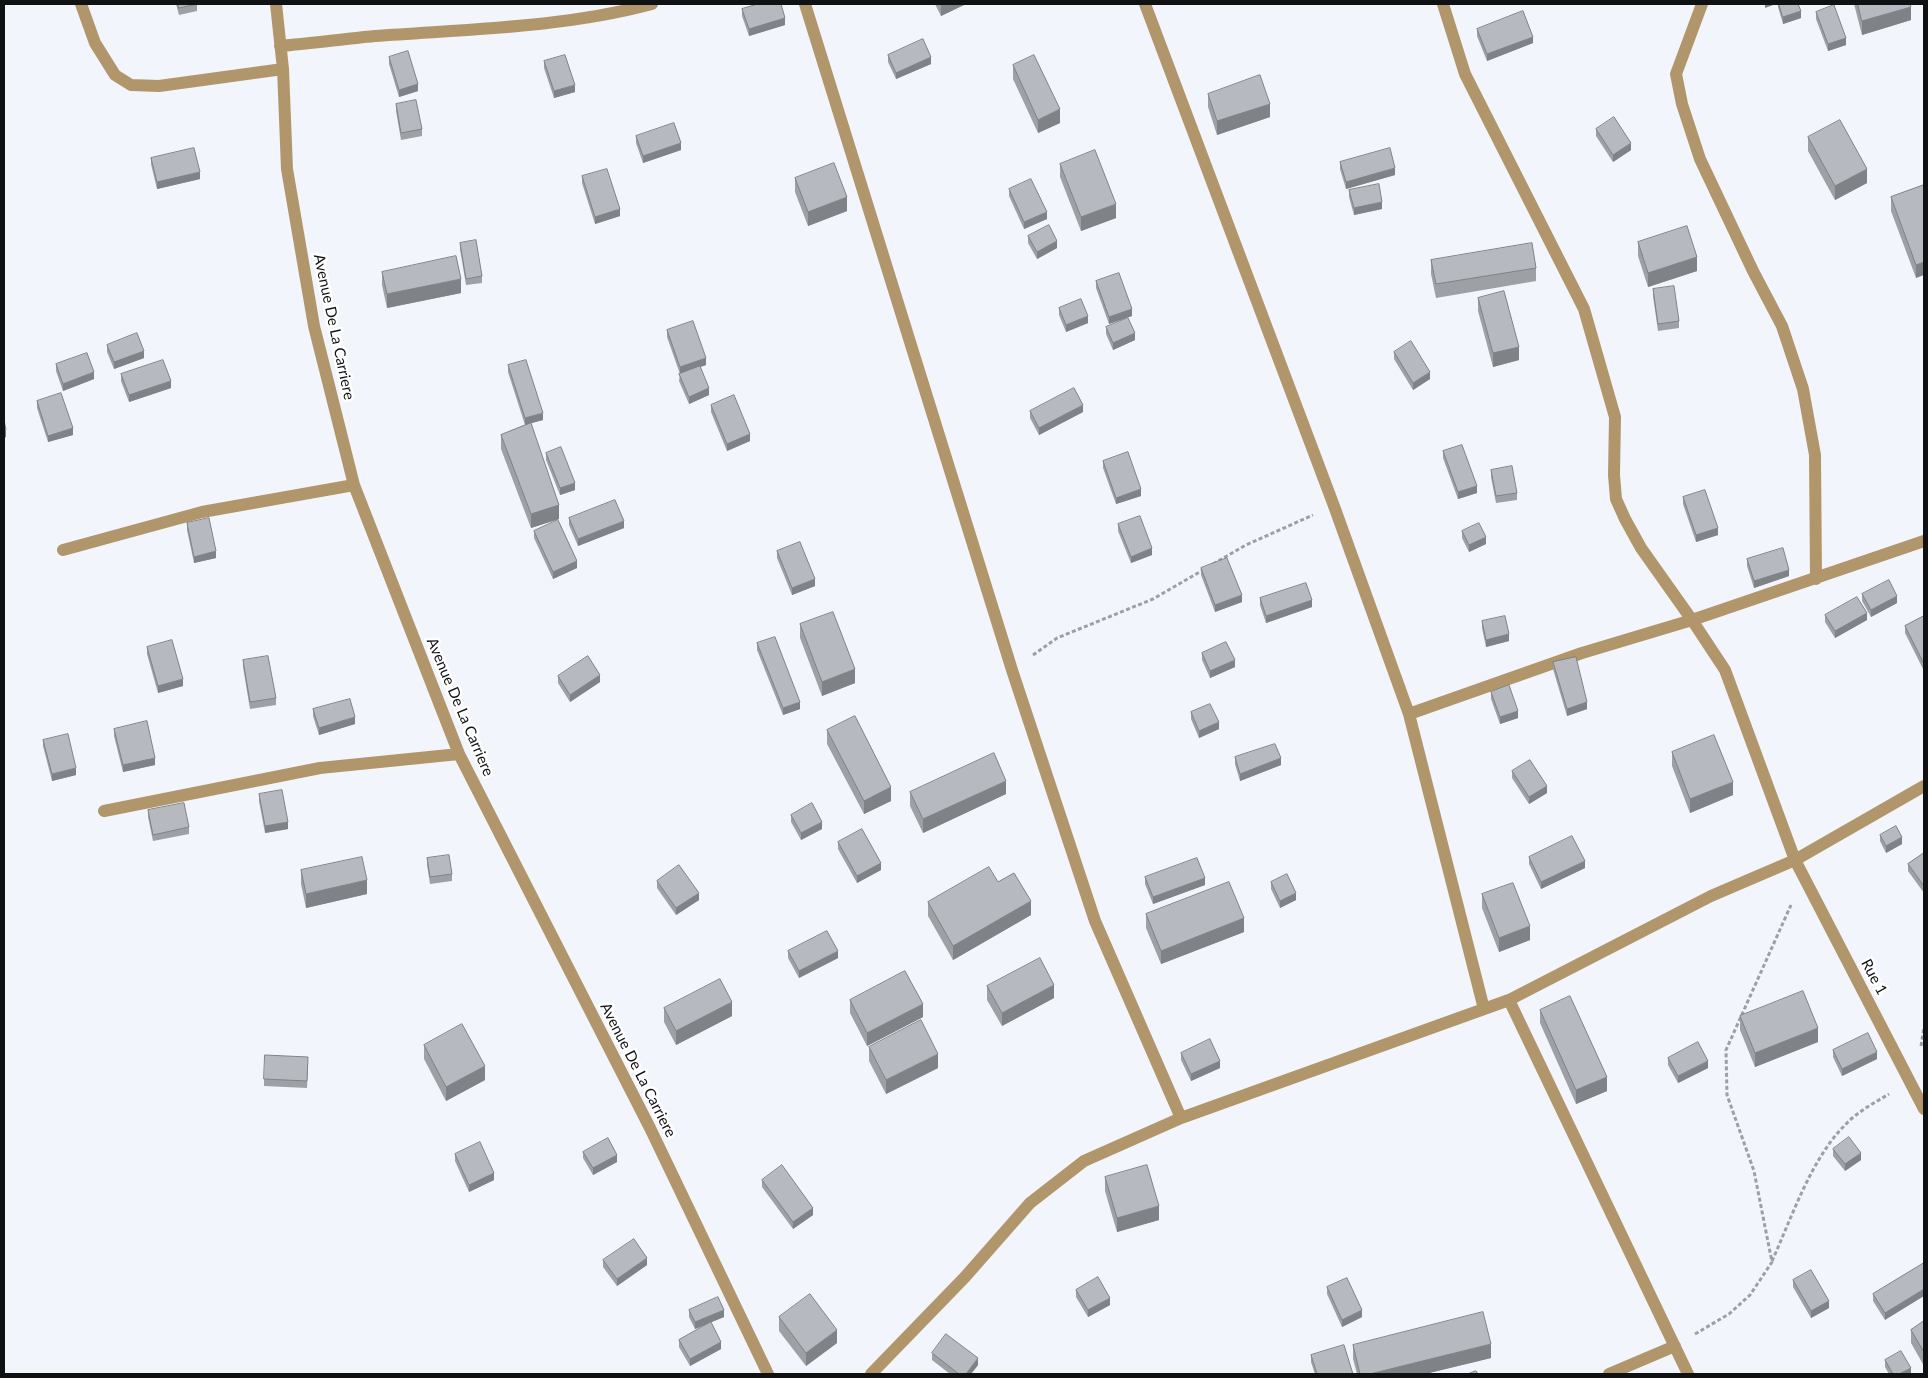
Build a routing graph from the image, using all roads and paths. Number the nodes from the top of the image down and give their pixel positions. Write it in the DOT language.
graph roads {
  1 [pos="81,4"];
  2 [pos="276,4"];
  3 [pos="652,4"];
  4 [pos="805,4"];
  5 [pos="1145,4"];
  6 [pos="1443,4"];
  7 [pos="1702,4"];
  8 [pos="280,46"];
  9 [pos="283,70"];
  10 [pos="354,485"];
  11 [pos="1334,506"];
  12 [pos="1924,541"];
  13 [pos="64,550"];
  14 [pos="1212,565"];
  15 [pos="1204,570"];
  16 [pos="1816,579"];
  17 [pos="1692,620"];
  18 [pos="1012,670"];
  19 [pos="1409,714"];
  20 [pos="459,754"];
  21 [pos="1924,786"];
  22 [pos="104,811"];
  23 [pos="1795,860"];
  24 [pos="1509,1000"];
  25 [pos="1484,1009"];
  26 [pos="1924,1027"];
  27 [pos="1910,1081"];
  28 [pos="1924,1109"];
  29 [pos="1181,1118"];
  30 [pos="1772,1262"];
  31 [pos="1675,1346"];
  32 [pos="768,1374"];
  33 [pos="871,1374"];
  34 [pos="1609,1374"];
  35 [pos="1688,1374"];
  1 -- 9 [label="street"];
  2 -- 8 [label="street, Avenue De La Carriere"];
  3 -- 8 [label="street"];
  4 -- 18 [label="street"];
  5 -- 11 [label="street"];
  6 -- 17 [label="street, Rue 1"];
  7 -- 16 [label="street"];
  8 -- 9 [label="street, Avenue De La Carriere"];
  9 -- 10 [label="street, Avenue De La Carriere"];
  10 -- 13 [label="street"];
  10 -- 20 [label="street, Avenue De La Carriere"];
  11 -- 14 [label="path"];
  11 -- 19 [label="street"];
  12 -- 16 [label="street"];
  15 -- 18 [label="path"];
  16 -- 17 [label="street"];
  17 -- 19 [label="street"];
  17 -- 23 [label="street, Rue 1"];
  18 -- 29 [label="street"];
  19 -- 25 [label="street"];
  20 -- 22 [label="street"];
  20 -- 32 [label="street, Avenue De La Carriere"];
  21 -- 23 [label="street"];
  23 -- 24 [label="street"];
  23 -- 27 [label="street, Rue 1"];
  23 -- 30 [label="path"];
  24 -- 25 [label="street"];
  24 -- 31 [label="street"];
  25 -- 29 [label="street"];
  26 -- 27 [label="path"];
  27 -- 28 [label="street, Rue 1"];
  27 -- 30 [label="path"];
  29 -- 33 [label="street"];
  30 -- 31 [label="path"];
  31 -- 34 [label="street"];
  31 -- 35 [label="street"];
}
